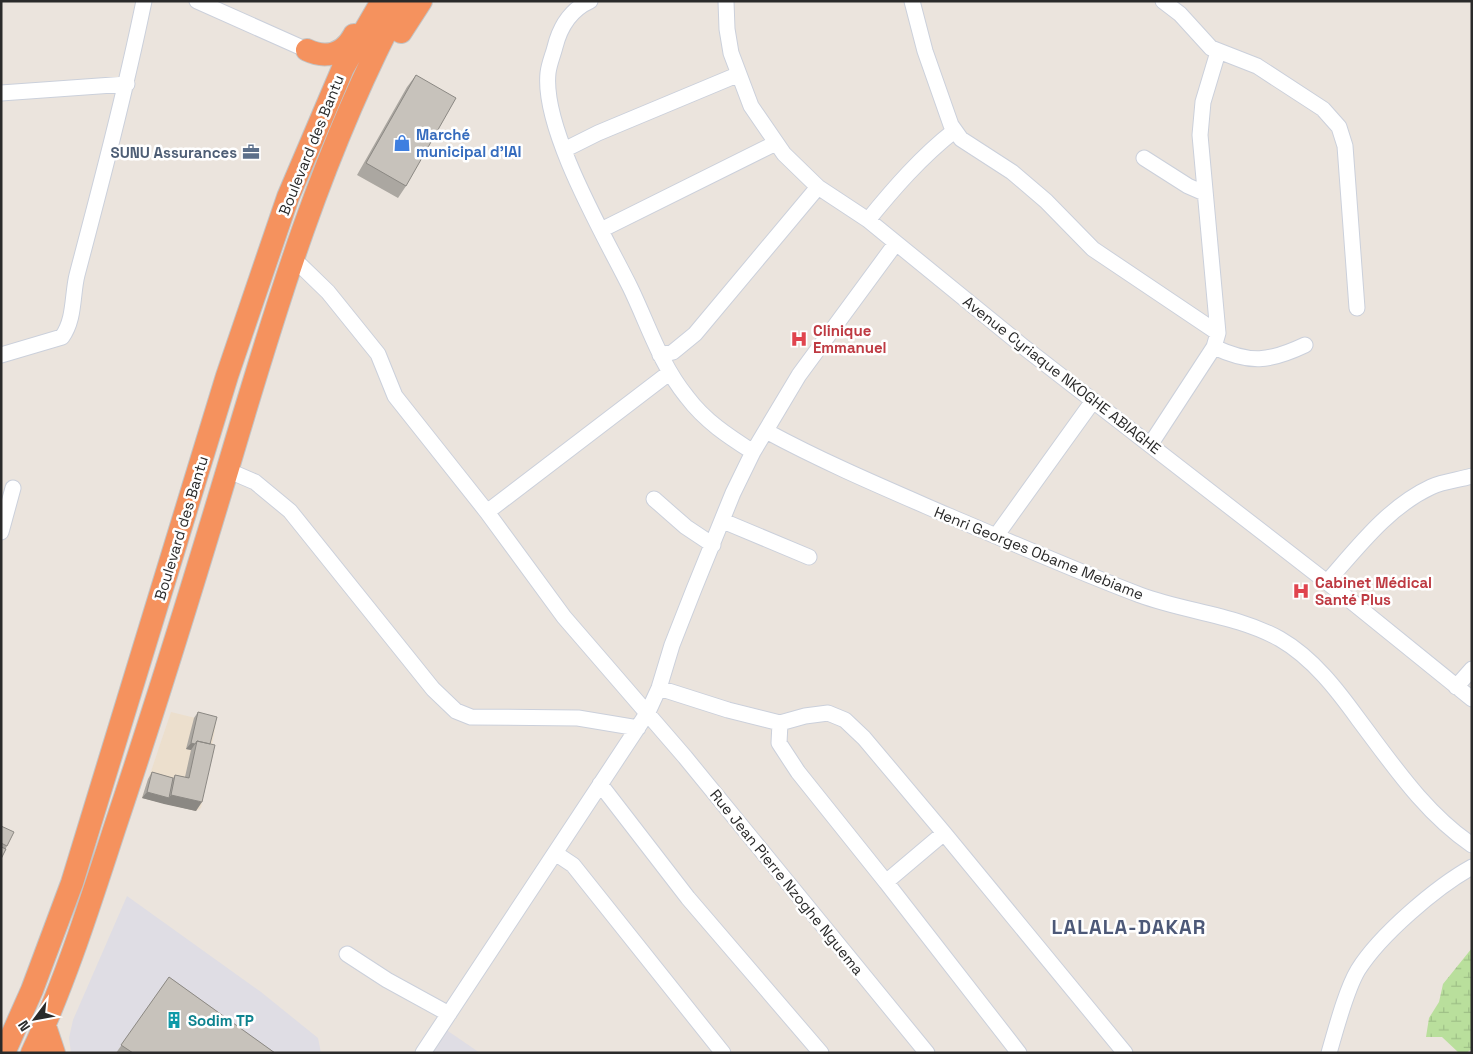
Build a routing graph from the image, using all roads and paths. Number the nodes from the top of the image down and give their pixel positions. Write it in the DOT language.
graph roads {
  1 [pos="144,1"];
  2 [pos="197,1"];
  3 [pos="402,1"];
  4 [pos="421,1"];
  5 [pos="590,1"];
  6 [pos="726,1"];
  7 [pos="912,1"];
  8 [pos="1163,1"];
  9 [pos="377,9"];
  10 [pos="352,44"];
  11 [pos="307,50"];
  12 [pos="1218,52"];
  13 [pos="737,74"];
  14 [pos="127,84"];
  15 [pos="1,93"];
  16 [pos="954,131"];
  17 [pos="776,143"];
  18 [pos="564,150"];
  19 [pos="1144,158"];
  20 [pos="328,161"];
  21 [pos="818,187"];
  22 [pos="1204,193"];
  23 [pos="868,220"];
  24 [pos="601,230"];
  25 [pos="896,243"];
  26 [pos="294,259"];
  27 [pos="1357,308"];
  28 [pos="1216,340"];
  29 [pos="1305,345"];
  30 [pos="1,355"];
  31 [pos="660,355"];
  32 [pos="669,373"];
  33 [pos="1093,401"];
  34 [pos="766,430"];
  35 [pos="1150,445"];
  36 [pos="754,452"];
  37 [pos="227,470"];
  38 [pos="1472,476"];
  39 [pos="14,488"];
  40 [pos="654,499"];
  41 [pos="487,512"];
  42 [pos="723,521"];
  43 [pos="1,532"];
  44 [pos="996,536"];
  45 [pos="713,545"];
  46 [pos="808,557"];
  47 [pos="1327,582"];
  48 [pos="1472,669"];
  49 [pos="1456,687"];
  50 [pos="659,688"];
  51 [pos="1472,699"];
  52 [pos="648,712"];
  53 [pos="780,723"];
  54 [pos="638,728"];
  55 [pos="600,784"];
  56 [pos="944,833"];
  57 [pos="1472,845"];
  58 [pos="555,853"];
  59 [pos="1472,867"];
  60 [pos="886,882"];
  61 [pos="347,954"];
  62 [pos="23,1008"];
  63 [pos="449,1014"];
  64 [pos="45,1026"];
  65 [pos="1,1032"];
  66 [pos="4,1053"];
  67 [pos="32,1053"];
  68 [pos="54,1053"];
  69 [pos="422,1053"];
  70 [pos="723,1053"];
  71 [pos="821,1053"];
  72 [pos="927,1053"];
  73 [pos="1019,1053"];
  74 [pos="1125,1053"];
  75 [pos="1328,1053"];
  1 -- 14 [label="street"];
  2 -- 11 [label="street"];
  3 -- 9 [label="highway"];
  4 -- 20 [label="highway"];
  5 -- 18 [label="street"];
  6 -- 13 [label="street, Avenue Cyriaque NKOGHE ABIAGHE"];
  7 -- 16 [label="street"];
  8 -- 12 [label="street"];
  9 -- 10 [label="highway, Boulevard des Bantu"];
  9 -- 20 [label="highway, Boulevard des Bantu"];
  10 -- 11 [label="highway"];
  10 -- 62 [label="highway, Boulevard des Bantu"];
  12 -- 22 [label="street"];
  12 -- 27 [label="street"];
  13 -- 17 [label="street, Avenue Cyriaque NKOGHE ABIAGHE"];
  13 -- 18 [label="street"];
  14 -- 15 [label="street"];
  14 -- 30 [label="street"];
  16 -- 23 [label="street"];
  16 -- 28 [label="street"];
  17 -- 21 [label="street, Avenue Cyriaque NKOGHE ABIAGHE"];
  17 -- 24 [label="street"];
  18 -- 24 [label="street"];
  19 -- 22 [label="street"];
  20 -- 26 [label="highway, Boulevard des Bantu"];
  21 -- 23 [label="street, Avenue Cyriaque NKOGHE ABIAGHE"];
  21 -- 31 [label="street"];
  22 -- 28 [label="street"];
  23 -- 25 [label="street, Avenue Cyriaque NKOGHE ABIAGHE"];
  24 -- 31 [label="street"];
  25 -- 33 [label="street, Avenue Cyriaque NKOGHE ABIAGHE"];
  25 -- 34 [label="street"];
  26 -- 37 [label="highway, Boulevard des Bantu"];
  26 -- 41 [label="street, Rue Jean Pierre Nzoghe Nguema"];
  28 -- 29 [label="street"];
  28 -- 35 [label="street"];
  31 -- 32 [label="street"];
  32 -- 36 [label="street"];
  32 -- 41 [label="street"];
  33 -- 35 [label="street, Avenue Cyriaque NKOGHE ABIAGHE"];
  33 -- 44 [label="street"];
  34 -- 36 [label="street"];
  34 -- 44 [label="street, Henri Georges Obame Mebiame"];
  35 -- 47 [label="street, Avenue Cyriaque NKOGHE ABIAGHE"];
  36 -- 42 [label="street"];
  37 -- 54 [label="street"];
  37 -- 64 [label="highway, Boulevard des Bantu"];
  38 -- 47 [label="street"];
  39 -- 43 [label="street"];
  40 -- 45 [label="street"];
  41 -- 52 [label="street, Rue Jean Pierre Nzoghe Nguema"];
  42 -- 45 [label="street"];
  42 -- 46 [label="street"];
  44 -- 57 [label="street, Henri Georges Obame Mebiame"];
  45 -- 50 [label="street"];
  47 -- 49 [label="street, Avenue Cyriaque NKOGHE ABIAGHE"];
  48 -- 49 [label="street"];
  49 -- 51 [label="street, Avenue Cyriaque NKOGHE ABIAGHE"];
  50 -- 52 [label="street"];
  50 -- 53 [label="street"];
  52 -- 54 [label="street"];
  52 -- 72 [label="street, Rue Jean Pierre Nzoghe Nguema"];
  53 -- 56 [label="street"];
  53 -- 60 [label="street"];
  54 -- 55 [label="street"];
  55 -- 58 [label="street"];
  55 -- 71 [label="street"];
  56 -- 60 [label="street"];
  56 -- 74 [label="street"];
  58 -- 63 [label="street"];
  58 -- 70 [label="street"];
  59 -- 75 [label="street"];
  60 -- 73 [label="street"];
  61 -- 63 [label="street"];
  62 -- 65 [label="highway"];
  62 -- 66 [label="highway, Boulevard des Bantu"];
  63 -- 69 [label="street"];
  64 -- 67 [label="highway, Boulevard des Bantu"];
  64 -- 68 [label="highway"];
}
